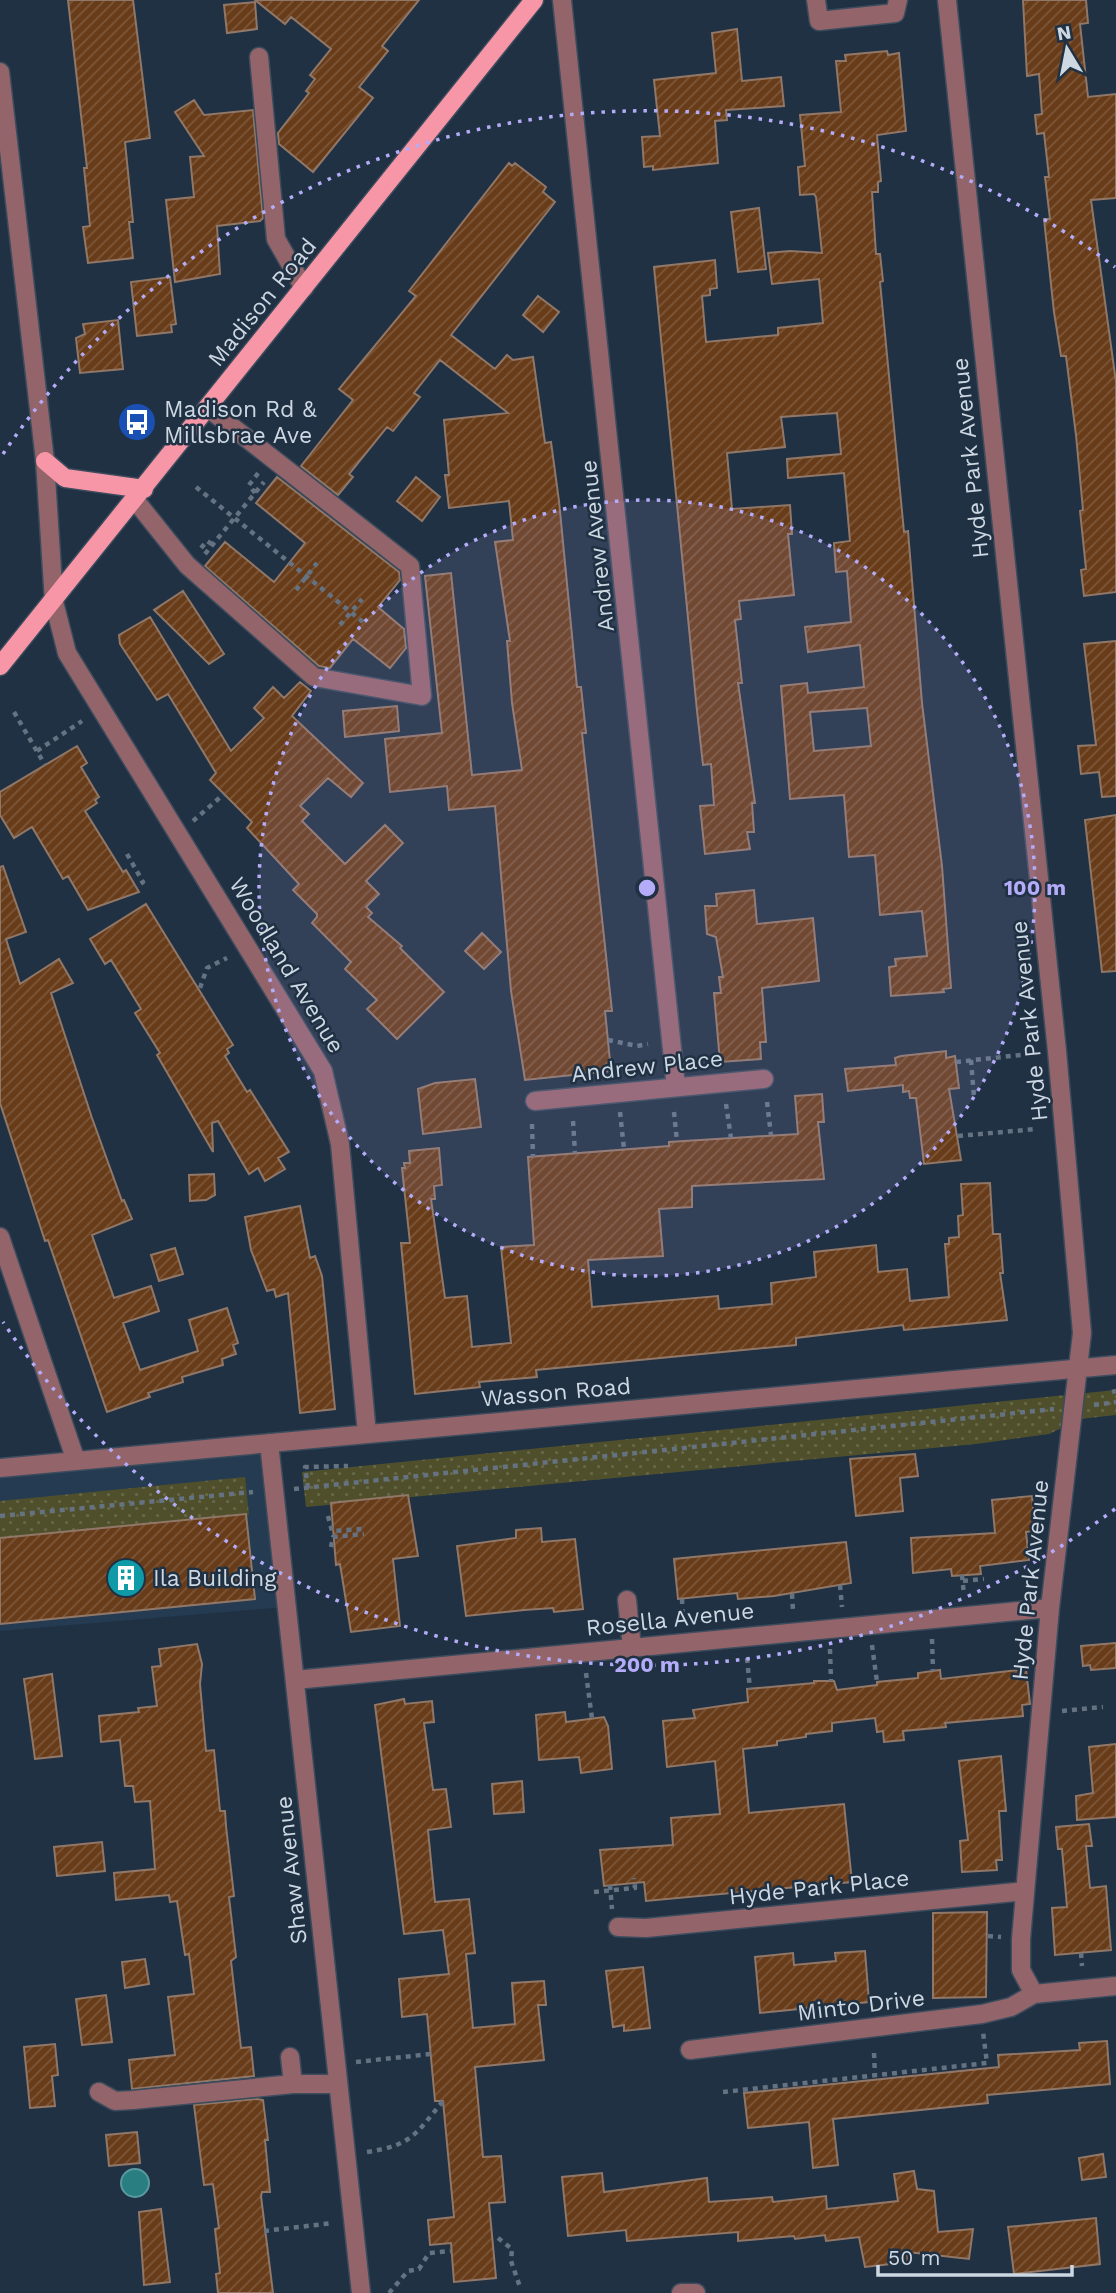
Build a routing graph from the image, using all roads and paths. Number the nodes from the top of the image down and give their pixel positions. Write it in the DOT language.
graph roads {
  1 [pos="534,0"];
  2 [pos="562,0"];
  3 [pos="816,0"];
  4 [pos="898,0"];
  5 [pos="947,0"];
  6 [pos="258,57"];
  7 [pos="0,72"];
  8 [pos="9,240"];
  9 [pos="304,288"];
  10 [pos="208,408"];
  11 [pos="45,461"];
  12 [pos="264,482"];
  13 [pos="195,487"];
  14 [pos="139,495"];
  15 [pos="235,520"];
  16 [pos="205,554"];
  17 [pos="317,563"];
  18 [pos="307,577"];
  19 [pos="296,590"];
  20 [pos="362,599"];
  21 [pos="54,602"];
  22 [pos="351,612"];
  23 [pos="363,622"];
  24 [pos="340,625"];
  25 [pos="0,666"];
  26 [pos="14,712"];
  27 [pos="82,721"];
  28 [pos="37,751"];
  29 [pos="46,765"];
  30 [pos="224,794"];
  31 [pos="192,821"];
  32 [pos="127,854"];
  33 [pos="136,887"];
  34 [pos="227,958"];
  35 [pos="200,988"];
  36 [pos="608,1040"];
  37 [pos="648,1044"];
  38 [pos="1057,1051"];
  39 [pos="971,1060"];
  40 [pos="956,1062"];
  41 [pos="764,1079"];
  42 [pos="712,1084"];
  43 [pos="676,1087"];
  44 [pos="619,1094"];
  45 [pos="974,1097"];
  46 [pos="535,1101"];
  47 [pos="767,1102"];
  48 [pos="674,1112"];
  49 [pos="573,1121"];
  50 [pos="532,1124"];
  51 [pos="1037,1129"];
  52 [pos="771,1135"];
  53 [pos="958,1136"];
  54 [pos="732,1138"];
  55 [pos="677,1142"];
  56 [pos="624,1149"];
  57 [pos="575,1153"];
  58 [pos="533,1157"];
  59 [pos="0,1237"];
  60 [pos="1116,1365"];
  61 [pos="1080,1368"];
  62 [pos="1116,1402"];
  63 [pos="1074,1406"];
  64 [pos="367,1434"];
  65 [pos="269,1443"];
  66 [pos="76,1461"];
  67 [pos="348,1466"];
  68 [pos="0,1468"];
  69 [pos="308,1488"];
  70 [pos="274,1491"];
  71 [pos="0,1516"];
  72 [pos="328,1516"];
  73 [pos="331,1547"];
  74 [pos="984,1579"];
  75 [pos="839,1585"];
  76 [pos="792,1594"];
  77 [pos="964,1595"];
  78 [pos="627,1600"];
  79 [pos="842,1607"];
  80 [pos="1050,1608"];
  81 [pos="793,1611"];
  82 [pos="746,1636"];
  83 [pos="932,1638"];
  84 [pos="872,1644"];
  85 [pos="632,1648"];
  86 [pos="830,1648"];
  87 [pos="933,1671"];
  88 [pos="586,1673"];
  89 [pos="295,1680"];
  90 [pos="831,1681"];
  91 [pos="877,1682"];
  92 [pos="750,1689"];
  93 [pos="1103,1707"];
  94 [pos="1054,1712"];
  95 [pos="592,1719"];
  96 [pos="635,1878"];
  97 [pos="1025,1891"];
  98 [pos="594,1892"];
  99 [pos="618,1927"];
  100 [pos="1081,1953"];
  101 [pos="1082,1965"];
  102 [pos="1116,1986"];
  103 [pos="1034,1994"];
  104 [pos="982,2014"];
  105 [pos="690,2050"];
  106 [pos="874,2053"];
  107 [pos="431,2054"];
  108 [pos="290,2057"];
  109 [pos="336,2065"];
  110 [pos="875,2076"];
  111 [pos="293,2084"];
  112 [pos="338,2084"];
  113 [pos="99,2092"];
  114 [pos="723,2092"];
  115 [pos="443,2101"];
  116 [pos="367,2152"];
  117 [pos="353,2221"];
  118 [pos="264,2231"];
  119 [pos="498,2238"];
  120 [pos="451,2250"];
  121 [pos="520,2287"];
  122 [pos="361,2293"];
  123 [pos="389,2293"];
  124 [pos="681,2293"];
  125 [pos="696,2293"];
  1 -- 9 [label="main road, Madison Road"];
  2 -- 43 [label="street, Andrew Avenue"];
  3 -- 4 [label="street"];
  5 -- 38 [label="street, Hyde Park Avenue"];
  6 -- 9 [label="street"];
  7 -- 8 [label="street, Woodland Avenue"];
  8 -- 11 [label="street, Woodland Avenue"];
  9 -- 10 [label="main road, Madison Road"];
  10 -- 14 [label="main road, Madison Road"];
  10 -- 14 [label="street"];
  11 -- 14 [label="main road"];
  11 -- 21 [label="street, Woodland Avenue"];
  12 -- 15 [label="path"];
  13 -- 15 [label="path"];
  14 -- 21 [label="main road, Madison Road"];
  15 -- 16 [label="path"];
  15 -- 18 [label="path"];
  17 -- 18 [label="path"];
  18 -- 19 [label="path"];
  18 -- 22 [label="path"];
  20 -- 22 [label="path"];
  21 -- 25 [label="main road, Madison Road"];
  21 -- 64 [label="street, Woodland Avenue"];
  22 -- 23 [label="path"];
  22 -- 24 [label="path"];
  26 -- 28 [label="path"];
  27 -- 28 [label="path"];
  28 -- 29 [label="path"];
  30 -- 31 [label="path"];
  32 -- 33 [label="path"];
  34 -- 35 [label="path"];
  36 -- 37 [label="path"];
  38 -- 39 [label="path"];
  38 -- 61 [label="street, Hyde Park Avenue"];
  39 -- 40 [label="path"];
  39 -- 45 [label="path"];
  41 -- 42 [label="street, Andrew Place"];
  42 -- 43 [label="street, Andrew Place"];
  42 -- 54 [label="path"];
  43 -- 44 [label="street, Andrew Place"];
  44 -- 46 [label="street, Andrew Place"];
  44 -- 56 [label="path"];
  47 -- 52 [label="path"];
  48 -- 55 [label="path"];
  49 -- 57 [label="path"];
  50 -- 58 [label="path"];
  51 -- 53 [label="path"];
  59 -- 66 [label="street"];
  60 -- 61 [label="street, Wasson Road"];
  61 -- 63 [label="street, Hyde Park Avenue"];
  61 -- 64 [label="street, Wasson Road"];
  62 -- 63 [label="path"];
  63 -- 69 [label="path"];
  63 -- 80 [label="street, Hyde Park Avenue"];
  64 -- 65 [label="street, Wasson Road"];
  65 -- 66 [label="street, Wasson Road"];
  65 -- 70 [label="street, Shaw Avenue"];
  66 -- 68 [label="street, Wasson Road"];
  67 -- 69 [label="path"];
  69 -- 70 [label="path"];
  70 -- 71 [label="path"];
  70 -- 89 [label="street, Shaw Avenue"];
  72 -- 73 [label="path"];
  74 -- 77 [label="path"];
  75 -- 79 [label="path"];
  76 -- 81 [label="path"];
  78 -- 85 [label="street"];
  80 -- 82 [label="street, Rosella Avenue"];
  80 -- 97 [label="street, Hyde Park Avenue"];
  82 -- 85 [label="street, Rosella Avenue"];
  82 -- 92 [label="path"];
  83 -- 87 [label="path"];
  84 -- 91 [label="path"];
  85 -- 89 [label="street, Rosella Avenue"];
  86 -- 90 [label="path"];
  88 -- 95 [label="path"];
  89 -- 109 [label="street, Shaw Avenue"];
  93 -- 94 [label="path"];
  96 -- 98 [label="path"];
  97 -- 99 [label="street, Hyde Park Place"];
  97 -- 103 [label="street, Hyde Park Avenue"];
  100 -- 101 [label="path"];
  102 -- 103 [label="street"];
  103 -- 104 [label="street, Minto Drive"];
  104 -- 105 [label="street, Minto Drive"];
  104 -- 110 [label="path"];
  106 -- 110 [label="path"];
  107 -- 109 [label="path"];
  108 -- 111 [label="street"];
  109 -- 112 [label="street, Shaw Avenue"];
  110 -- 114 [label="path"];
  111 -- 112 [label="street"];
  111 -- 113 [label="street"];
  112 -- 117 [label="street, Shaw Avenue"];
  115 -- 116 [label="path"];
  117 -- 118 [label="path"];
  117 -- 122 [label="street, Shaw Avenue"];
  119 -- 121 [label="path"];
  120 -- 123 [label="path"];
  124 -- 125 [label="street"];
}
